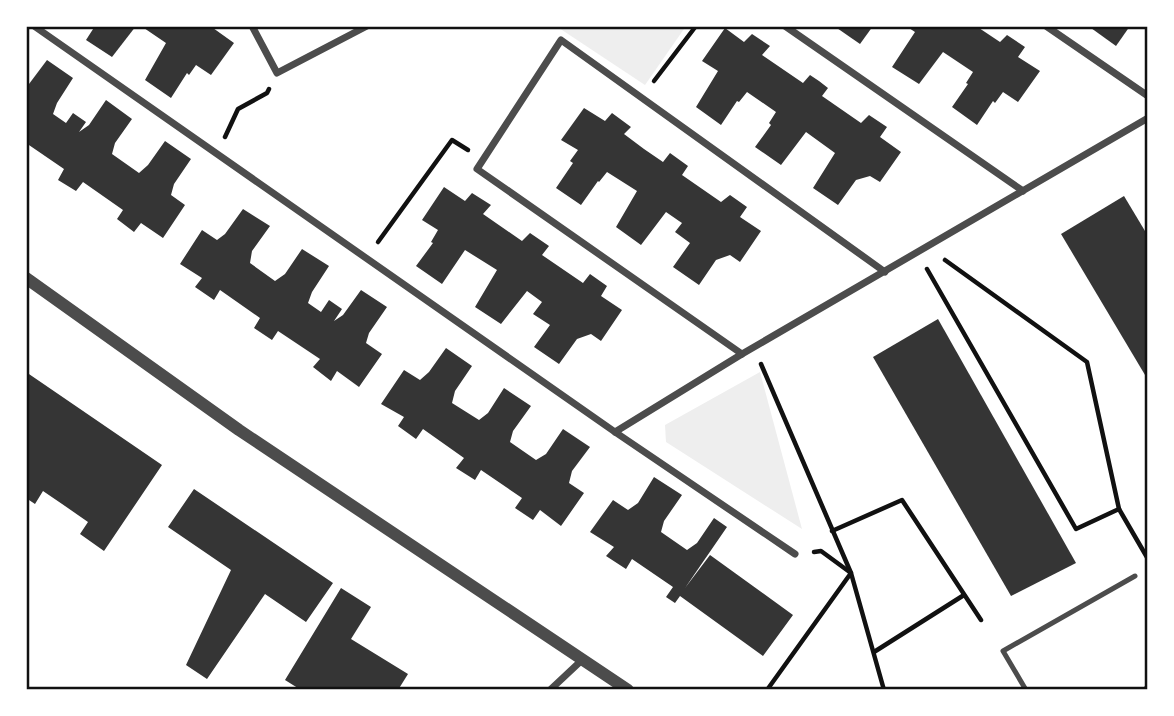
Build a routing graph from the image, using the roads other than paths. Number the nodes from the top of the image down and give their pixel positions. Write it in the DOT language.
graph roads {
  1 [pos="34,26"];
  2 [pos="252,26"];
  3 [pos="367,26"];
  4 [pos="785,26"];
  5 [pos="1046,26"];
  6 [pos="1148,96"];
  7 [pos="1148,118"];
  8 [pos="1023,191"];
  9 [pos="885,272"];
  10 [pos="26,278"];
  11 [pos="742,354"];
  12 [pos="615,432"];
  13 [pos="795,554"];
  14 [pos="1135,576"];
  15 [pos="582,660"];
  16 [pos="550,690"];
  17 [pos="628,690"];
  18 [pos="1026,690"];
  1 -- 12 [label="street"];
  2 -- 3 [label="street"];
  4 -- 8 [label="street"];
  5 -- 6 [label="street"];
  7 -- 8 [label="street"];
  8 -- 9 [label="street"];
  9 -- 11 [label="street"];
  9 -- 11 [label="street"];
  10 -- 15 [label="street"];
  11 -- 12 [label="street"];
  12 -- 13 [label="street"];
  14 -- 18 [label="lane"];
  15 -- 16 [label="street"];
  15 -- 17 [label="street"];
}
